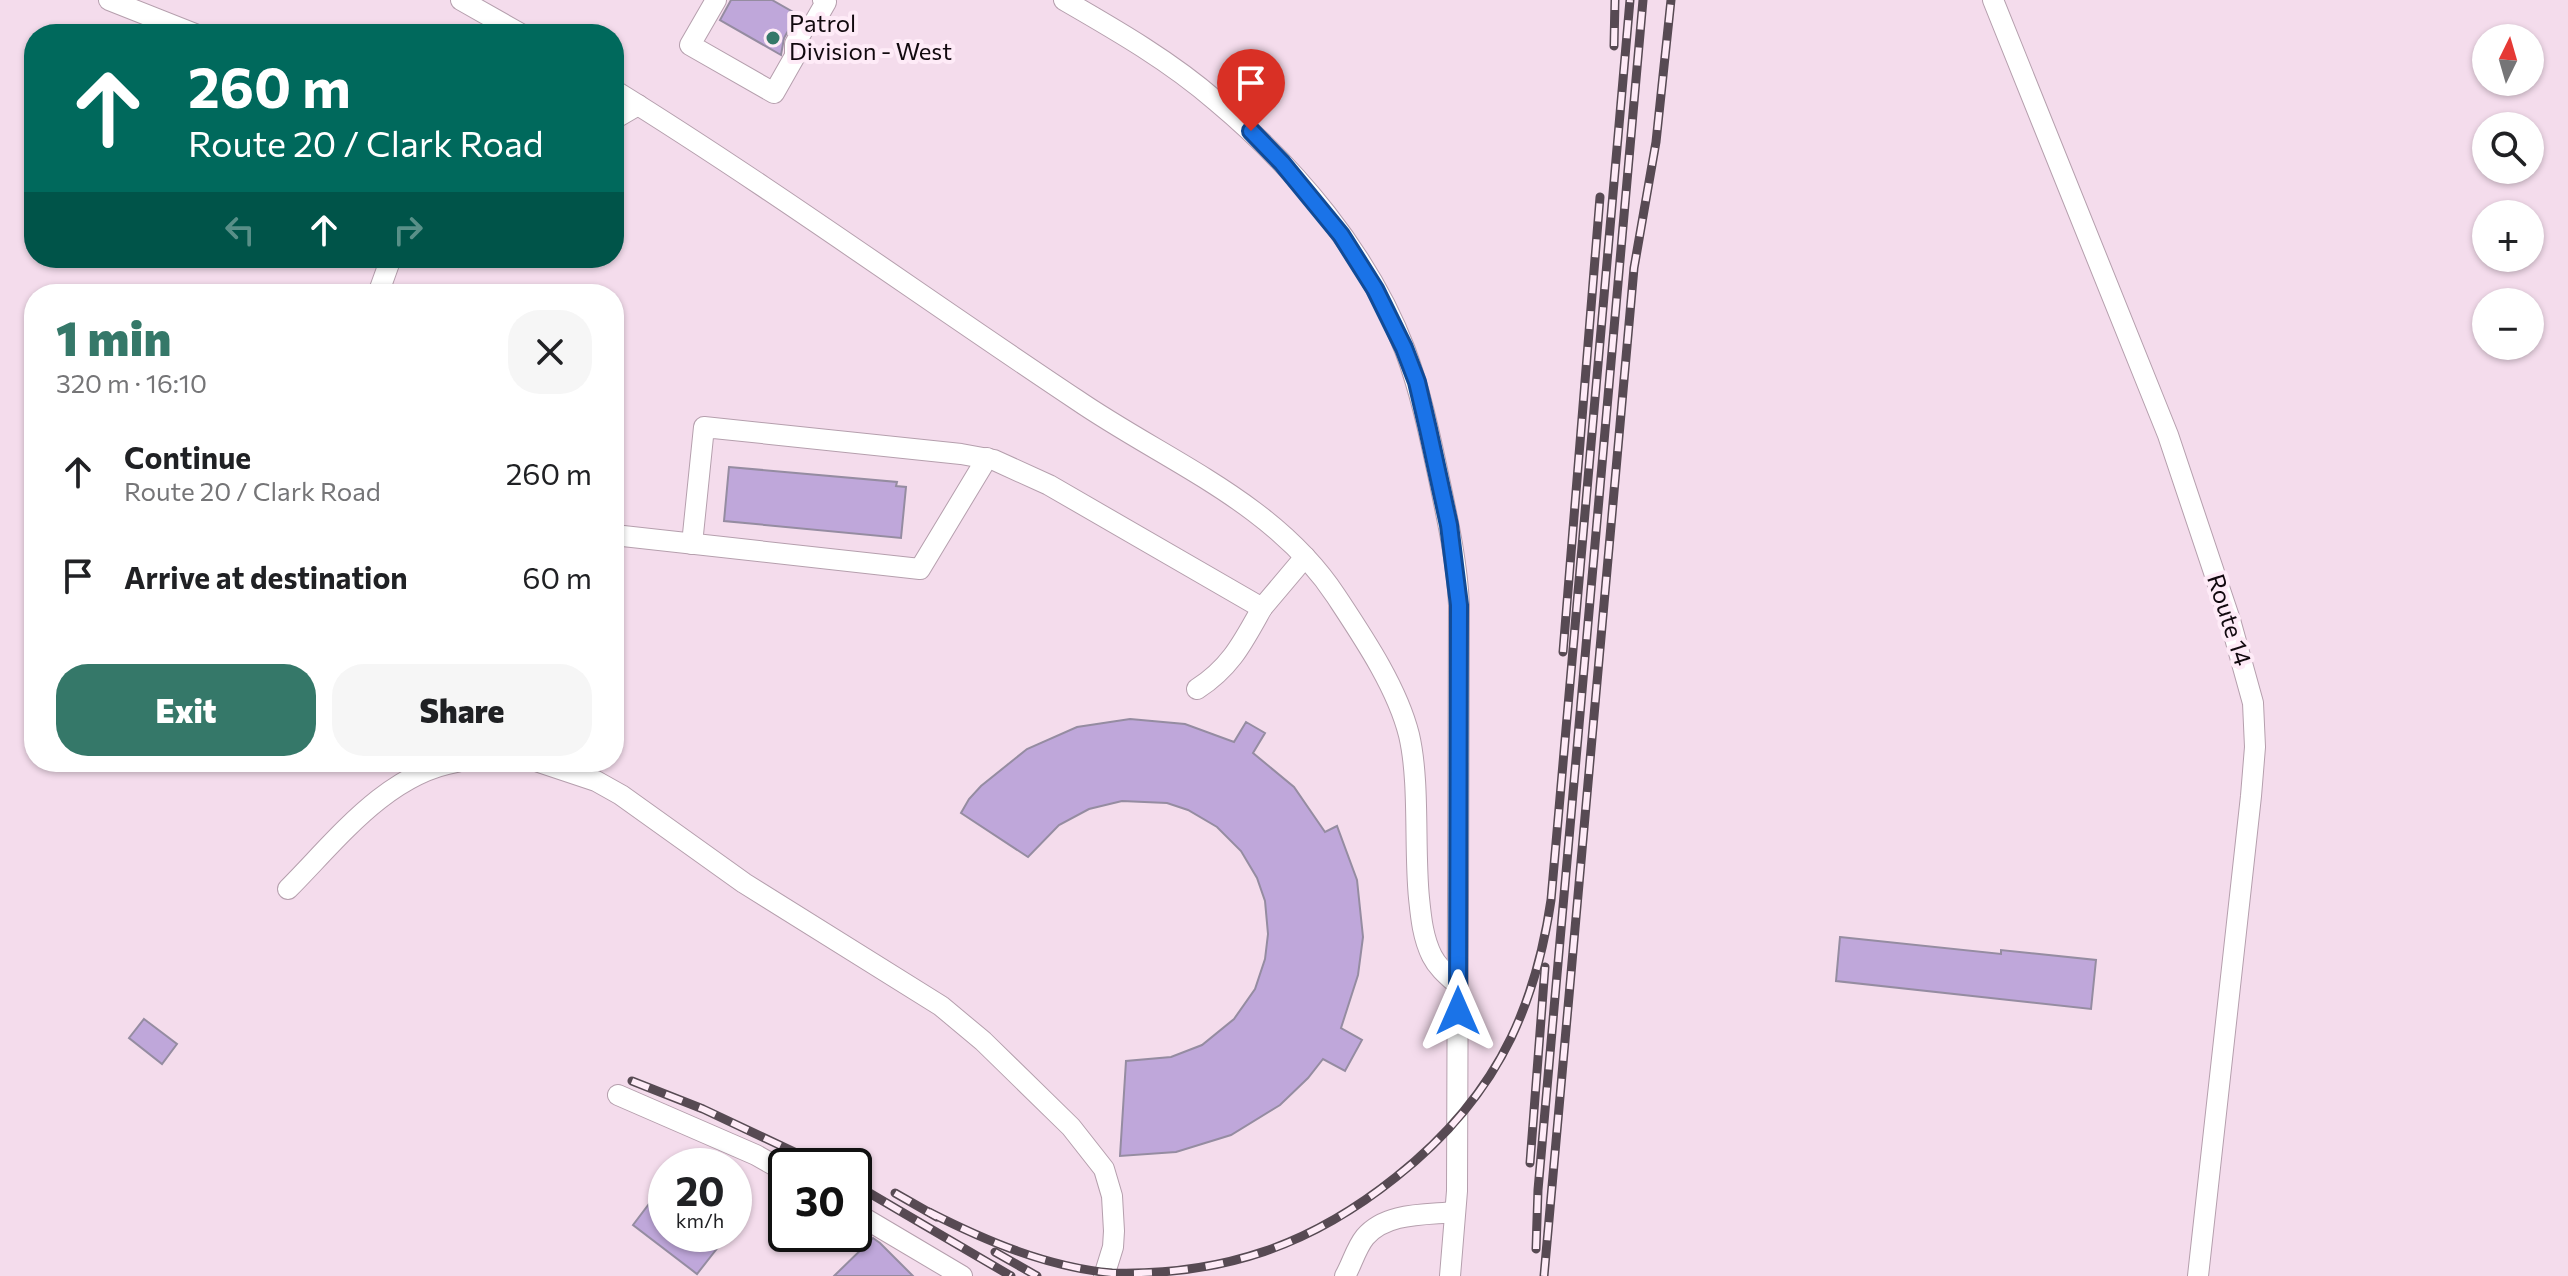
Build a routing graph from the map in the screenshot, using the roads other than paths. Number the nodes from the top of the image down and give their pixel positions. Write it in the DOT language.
graph roads {
  1 [pos="109,0"];
  2 [pos="461,0"];
  3 [pos="716,0"];
  4 [pos="1993,0"];
  5 [pos="825,1"];
  6 [pos="1075,3"];
  7 [pos="170,24"];
  8 [pos="503,24"];
  9 [pos="624,96"];
  10 [pos="638,105"];
  11 [pos="624,113"];
  12 [pos="987,458"];
  13 [pos="624,536"];
  14 [pos="692,544"];
  15 [pos="1305,557"];
  16 [pos="1262,608"];
  17 [pos="1197,689"];
  18 [pos="423,772"];
  19 [pos="569,772"];
  20 [pos="288,889"];
  21 [pos="1458,985"];
  22 [pos="618,1095"];
  23 [pos="768,1162"];
  24 [pos="1455,1212"];
  25 [pos="872,1223"];
  26 [pos="962,1276"];
  27 [pos="1104,1276"];
  28 [pos="1345,1276"];
  29 [pos="1450,1276"];
  30 [pos="2198,1276"];
  1 -- 7 [label="street"];
  2 -- 8 [label="street"];
  3 -- 5 [label="street"];
  4 -- 30 [label="street, Route 14"];
  6 -- 21 [label="street"];
  9 -- 10 [label="street"];
  10 -- 11 [label="street"];
  10 -- 15 [label="street"];
  12 -- 14 [label="street"];
  12 -- 14 [label="street"];
  12 -- 16 [label="street"];
  13 -- 14 [label="street"];
  15 -- 16 [label="street"];
  15 -- 21 [label="street"];
  16 -- 17 [label="street"];
  18 -- 20 [label="street"];
  19 -- 27 [label="street"];
  21 -- 24 [label="street"];
  22 -- 23 [label="street"];
  24 -- 28 [label="street"];
  24 -- 29 [label="street"];
  25 -- 26 [label="street"];
}
